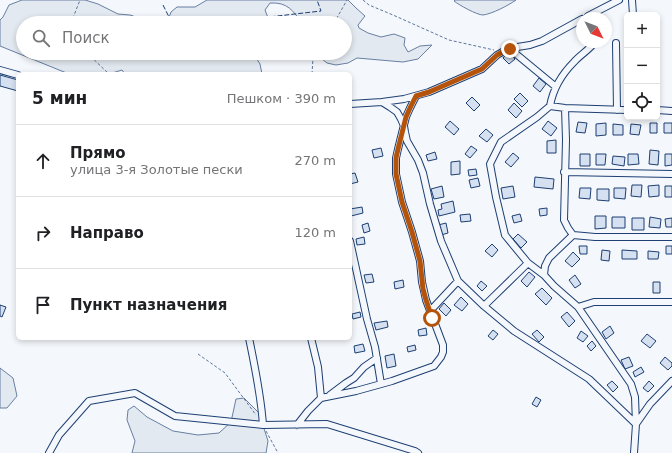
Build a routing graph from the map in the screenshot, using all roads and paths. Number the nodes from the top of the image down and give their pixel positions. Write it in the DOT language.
graph roads {
  1 [pos="80,0"];
  2 [pos="347,0"];
  3 [pos="363,0"];
  4 [pos="619,0"];
  5 [pos="632,0"];
  6 [pos="597,12"];
  7 [pos="633,12"];
  8 [pos="74,16"];
  9 [pos="338,16"];
  10 [pos="576,23"];
  11 [pos="616,43"];
  12 [pos="589,48"];
  13 [pos="510,49"];
  14 [pos="502,52"];
  15 [pos="94,60"];
  16 [pos="313,60"];
  17 [pos="0,70"];
  18 [pos="107,72"];
  19 [pos="312,72"];
  20 [pos="16,74"];
  21 [pos="556,87"];
  22 [pos="416,96"];
  23 [pos="382,102"];
  24 [pos="352,104"];
  25 [pos="550,106"];
  26 [pos="565,108"];
  27 [pos="617,110"];
  28 [pos="624,110"];
  29 [pos="660,110"];
  30 [pos="672,111"];
  31 [pos="404,126"];
  32 [pos="564,172"];
  33 [pos="672,174"];
  34 [pos="573,235"];
  35 [pos="672,237"];
  36 [pos="352,250"];
  37 [pos="528,263"];
  38 [pos="544,275"];
  39 [pos="458,281"];
  40 [pos="672,302"];
  41 [pos="484,306"];
  42 [pos="578,306"];
  43 [pos="430,311"];
  44 [pos="249,340"];
  45 [pos="311,340"];
  46 [pos="198,354"];
  47 [pos="377,358"];
  48 [pos="672,381"];
  49 [pos="381,384"];
  50 [pos="328,397"];
  51 [pos="321,398"];
  52 [pos="636,424"];
  53 [pos="263,425"];
  54 [pos="297,425"];
  55 [pos="49,453"];
  56 [pos="278,453"];
  57 [pos="418,453"];
  58 [pos="634,453"];
  1 -- 8 [label="path"];
  2 -- 9 [label="path"];
  3 -- 14 [label="path"];
  4 -- 6 [label="street"];
  5 -- 7 [label="street"];
  10 -- 13 [label="street"];
  11 -- 27 [label="street"];
  12 -- 21 [label="street"];
  13 -- 14 [label="street"];
  13 -- 21 [label="street"];
  14 -- 22 [label="street"];
  15 -- 18 [label="path"];
  16 -- 19 [label="path"];
  17 -- 20 [label="street"];
  21 -- 25 [label="street"];
  22 -- 23 [label="street"];
  22 -- 31 [label="street"];
  23 -- 24 [label="street"];
  23 -- 31 [label="street"];
  25 -- 26 [label="street"];
  25 -- 37 [label="street"];
  26 -- 27 [label="street"];
  26 -- 32 [label="street"];
  27 -- 28 [label="street"];
  29 -- 30 [label="street"];
  31 -- 39 [label="street"];
  31 -- 43 [label="street"];
  32 -- 33 [label="street"];
  32 -- 34 [label="street"];
  34 -- 35 [label="street"];
  34 -- 38 [label="street"];
  36 -- 47 [label="street"];
  37 -- 38 [label="street"];
  37 -- 41 [label="street"];
  38 -- 42 [label="street"];
  39 -- 41 [label="street"];
  39 -- 43 [label="street"];
  40 -- 42 [label="street"];
  41 -- 52 [label="street"];
  42 -- 52 [label="street"];
  43 -- 49 [label="street"];
  44 -- 53 [label="street"];
  45 -- 51 [label="street"];
  46 -- 53 [label="path"];
  47 -- 49 [label="street"];
  47 -- 50 [label="street"];
  48 -- 52 [label="street"];
  49 -- 50 [label="street"];
  50 -- 51 [label="street"];
  51 -- 54 [label="street"];
  52 -- 58 [label="street"];
  53 -- 54 [label="street"];
  53 -- 55 [label="street"];
  53 -- 56 [label="path"];
  54 -- 57 [label="street"];
}
